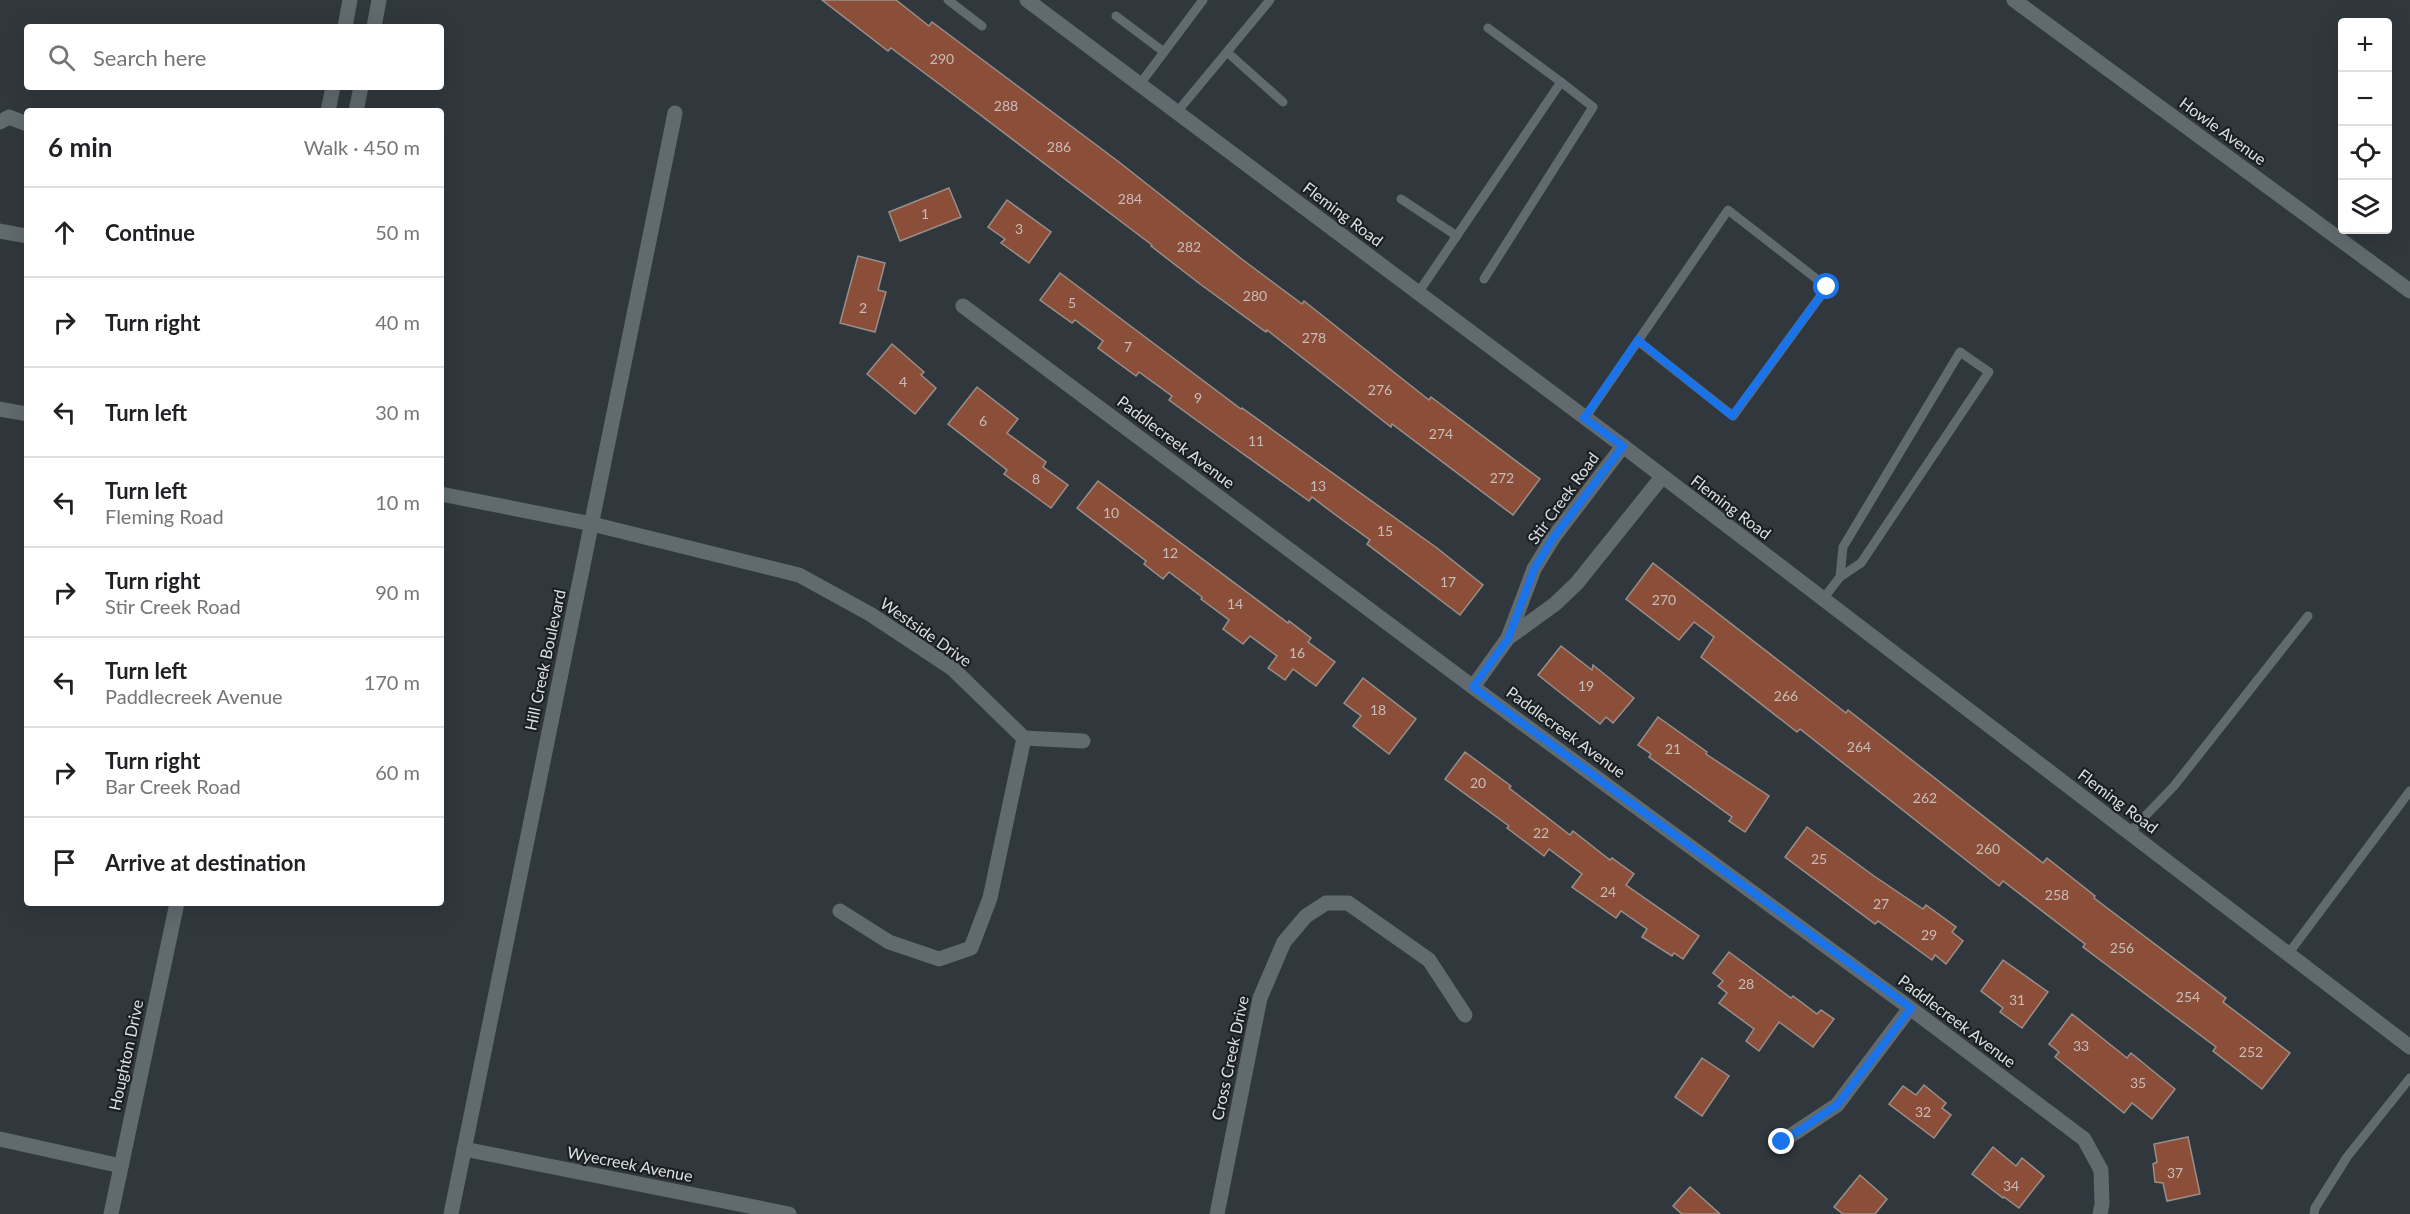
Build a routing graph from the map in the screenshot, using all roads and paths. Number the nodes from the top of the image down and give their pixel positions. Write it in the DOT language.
graph roads {
  1 [pos="351,0"];
  2 [pos="379,0"];
  3 [pos="948,0"];
  4 [pos="1027,0"];
  5 [pos="1203,0"];
  6 [pos="1270,0"];
  7 [pos="2014,0"];
  8 [pos="1116,16"];
  9 [pos="346,24"];
  10 [pos="375,24"];
  11 [pos="982,26"];
  12 [pos="1488,28"];
  13 [pos="1164,52"];
  14 [pos="1227,52"];
  15 [pos="1561,82"];
  16 [pos="1140,84"];
  17 [pos="332,90"];
  18 [pos="360,90"];
  19 [pos="1283,102"];
  20 [pos="329,108"];
  21 [pos="357,108"];
  22 [pos="1177,112"];
  23 [pos="675,113"];
  24 [pos="0,122"];
  25 [pos="24,123"];
  26 [pos="1401,199"];
  27 [pos="0,231"];
  28 [pos="24,235"];
  29 [pos="1457,236"];
  30 [pos="1484,279"];
  31 [pos="2410,291"];
  32 [pos="1418,293"];
  33 [pos="963,306"];
  34 [pos="1638,340"];
  35 [pos="0,409"];
  36 [pos="24,413"];
  37 [pos="1584,418"];
  38 [pos="1623,446"];
  39 [pos="1662,477"];
  40 [pos="444,495"];
  41 [pos="592,524"];
  42 [pos="1840,577"];
  43 [pos="1823,599"];
  44 [pos="2308,615"];
  45 [pos="1508,639"];
  46 [pos="1473,687"];
  47 [pos="1024,738"];
  48 [pos="1083,741"];
  49 [pos="2410,791"];
  50 [pos="2129,833"];
  51 [pos="176,906"];
  52 [pos="840,911"];
  53 [pos="2288,954"];
  54 [pos="1911,1008"];
  55 [pos="1465,1015"];
  56 [pos="2410,1047"];
  57 [pos="2410,1078"];
  58 [pos="0,1139"];
  59 [pos="1782,1142"];
  60 [pos="464,1149"];
  61 [pos="121,1166"];
  62 [pos="111,1214"];
  63 [pos="452,1214"];
  64 [pos="789,1214"];
  65 [pos="1217,1214"];
  66 [pos="2100,1214"];
  67 [pos="2314,1214"];
  1 -- 9 [label="street"];
  2 -- 10 [label="street"];
  3 -- 11 [label="lane"];
  4 -- 16 [label="street, Fleming Road"];
  5 -- 13 [label="lane"];
  6 -- 14 [label="lane"];
  7 -- 31 [label="street, Howle Avenue"];
  8 -- 13 [label="lane"];
  12 -- 15 [label="lane"];
  13 -- 16 [label="lane"];
  14 -- 19 [label="lane"];
  14 -- 22 [label="lane"];
  15 -- 29 [label="lane"];
  15 -- 30 [label="lane"];
  16 -- 22 [label="street, Fleming Road"];
  17 -- 20 [label="street"];
  18 -- 21 [label="street"];
  22 -- 32 [label="street, Fleming Road"];
  23 -- 41 [label="street, Hill Creek Boulevard"];
  24 -- 25 [label="street"];
  26 -- 29 [label="lane"];
  27 -- 28 [label="street"];
  29 -- 32 [label="lane"];
  32 -- 37 [label="street, Fleming Road"];
  33 -- 46 [label="street, Paddlecreek Avenue"];
  34 -- 34 [label="lane"];
  34 -- 37 [label="lane"];
  35 -- 36 [label="street"];
  37 -- 38 [label="street, Fleming Road"];
  38 -- 39 [label="street, Fleming Road"];
  38 -- 45 [label="street, Stir Creek Road"];
  39 -- 43 [label="street, Fleming Road"];
  39 -- 45 [label="street, Stir Creek Road"];
  40 -- 41 [label="street, Westside Drive"];
  41 -- 47 [label="street, Westside Drive"];
  41 -- 60 [label="street, Hill Creek Boulevard"];
  42 -- 42 [label="lane"];
  42 -- 43 [label="lane"];
  43 -- 50 [label="street, Fleming Road"];
  44 -- 50 [label="lane"];
  45 -- 46 [label="street, Stir Creek Road"];
  46 -- 54 [label="street, Paddlecreek Avenue"];
  47 -- 48 [label="street"];
  47 -- 52 [label="street"];
  49 -- 53 [label="lane"];
  50 -- 53 [label="street, Fleming Road"];
  51 -- 61 [label="street, Houghton Drive"];
  53 -- 56 [label="street, Fleming Road"];
  54 -- 59 [label="street"];
  54 -- 66 [label="street, Paddlecreek Avenue"];
  55 -- 65 [label="street, Cross Creek Drive"];
  57 -- 67 [label="lane"];
  58 -- 61 [label="street"];
  60 -- 63 [label="street, Hill Creek Boulevard"];
  60 -- 64 [label="street, Wyecreek Avenue"];
  61 -- 62 [label="street, Houghton Drive"];
}
